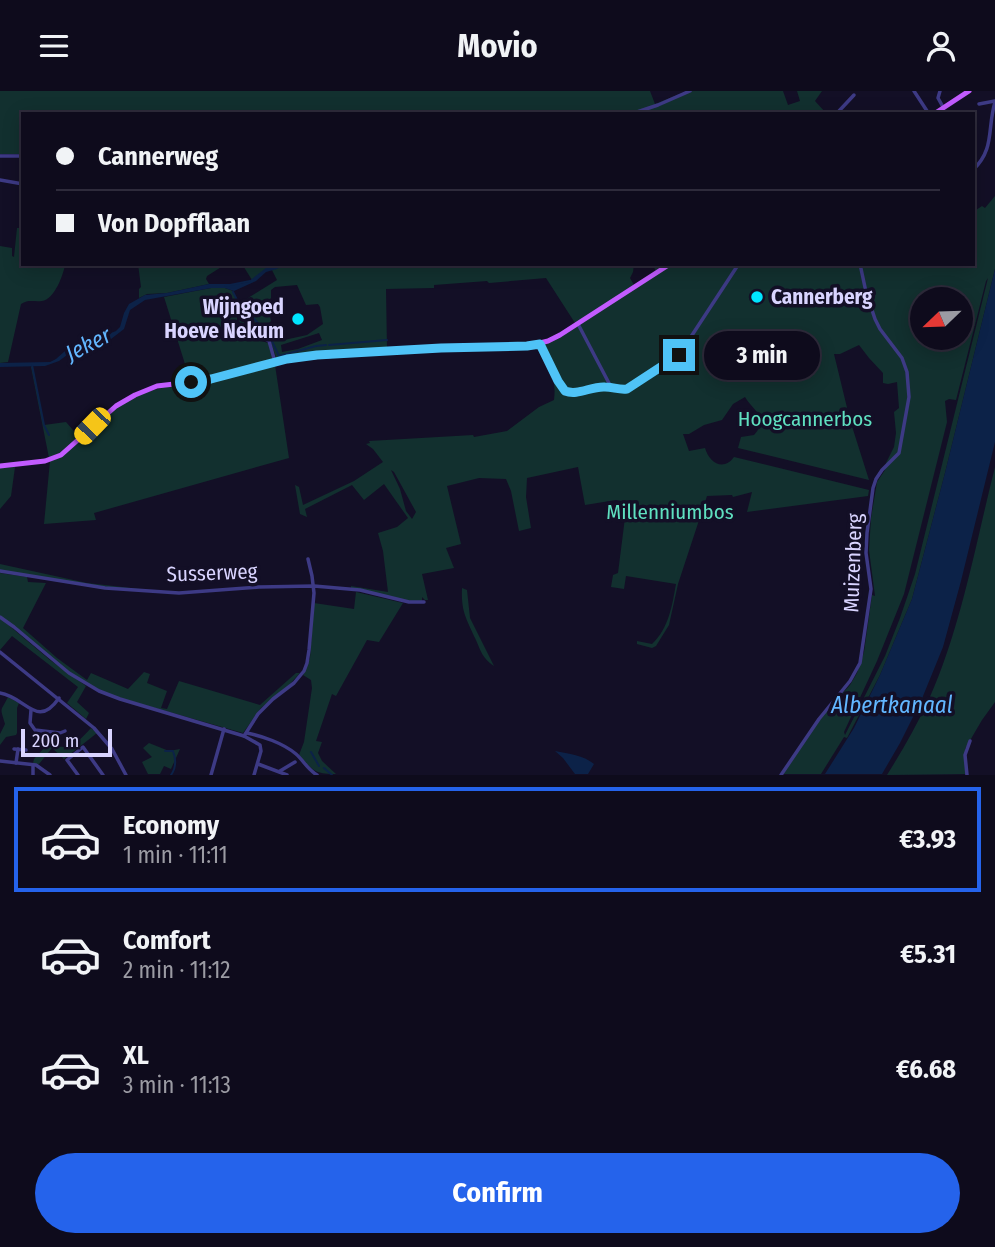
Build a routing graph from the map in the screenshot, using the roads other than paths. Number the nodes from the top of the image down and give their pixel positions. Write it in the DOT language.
graph roads {
  1 [pos="691,91"];
  2 [pos="914,91"];
  3 [pos="940,91"];
  4 [pos="969,91"];
  5 [pos="854,95"];
  6 [pos="995,101"];
  7 [pos="979,104"];
  8 [pos="943,107"];
  9 [pos="638,112"];
  10 [pos="840,112"];
  11 [pos="930,112"];
  12 [pos="935,112"];
  13 [pos="0,156"];
  14 [pos="21,156"];
  15 [pos="975,168"];
  16 [pos="0,180"];
  17 [pos="21,184"];
  18 [pos="667,266"];
  19 [pos="737,266"];
  20 [pos="860,266"];
  21 [pos="578,324"];
  22 [pos="265,339"];
  23 [pos="540,344"];
  24 [pos="275,362"];
  25 [pos="611,387"];
  26 [pos="0,466"];
  27 [pos="308,559"];
  28 [pos="0,571"];
  29 [pos="314,586"];
  30 [pos="424,602"];
  31 [pos="0,617"];
  32 [pos="0,652"];
  33 [pos="0,694"];
  34 [pos="59,698"];
  35 [pos="31,710"];
  36 [pos="224,729"];
  37 [pos="65,730"];
  38 [pos="245,734"];
  39 [pos="970,741"];
  40 [pos="26,750"];
  41 [pos="0,761"];
  42 [pos="295,762"];
  43 [pos="16,763"];
  44 [pos="258,764"];
  45 [pos="33,765"];
  46 [pos="280,771"];
  47 [pos="33,775"];
  48 [pos="50,775"];
  49 [pos="78,775"];
  50 [pos="103,775"];
  51 [pos="126,775"];
  52 [pos="211,775"];
  53 [pos="254,775"];
  54 [pos="287,775"];
  55 [pos="317,775"];
  56 [pos="781,775"];
  57 [pos="967,775"];
  1 -- 9 [label="street"];
  2 -- 11 [label="street"];
  3 -- 8 [label="street"];
  4 -- 8 [label="main road"];
  5 -- 10 [label="street"];
  6 -- 7 [label="street"];
  6 -- 15 [label="street"];
  8 -- 12 [label="main road"];
  13 -- 14 [label="street"];
  16 -- 17 [label="street"];
  18 -- 21 [label="main road"];
  19 -- 25 [label="street"];
  20 -- 56 [label="street, Muizenberg"];
  21 -- 23 [label="main road"];
  21 -- 25 [label="street"];
  22 -- 24 [label="street"];
  23 -- 24 [label="main road"];
  23 -- 25 [label="street"];
  24 -- 26 [label="main road"];
  27 -- 29 [label="street"];
  28 -- 29 [label="street, Susserweg"];
  29 -- 30 [label="street, Susserweg"];
  29 -- 38 [label="street"];
  31 -- 36 [label="street"];
  32 -- 34 [label="street"];
  33 -- 35 [label="street"];
  34 -- 35 [label="street"];
  34 -- 51 [label="street"];
  35 -- 37 [label="street"];
  36 -- 38 [label="street"];
  36 -- 52 [label="street"];
  38 -- 44 [label="street"];
  38 -- 55 [label="street"];
  39 -- 57 [label="street"];
  40 -- 43 [label="street"];
  41 -- 43 [label="street"];
  42 -- 46 [label="street"];
  43 -- 45 [label="street"];
  44 -- 46 [label="street"];
  44 -- 53 [label="street"];
  45 -- 47 [label="street"];
  45 -- 48 [label="street"];
  46 -- 54 [label="street"];
  49 -- 50 [label="street"];
}
